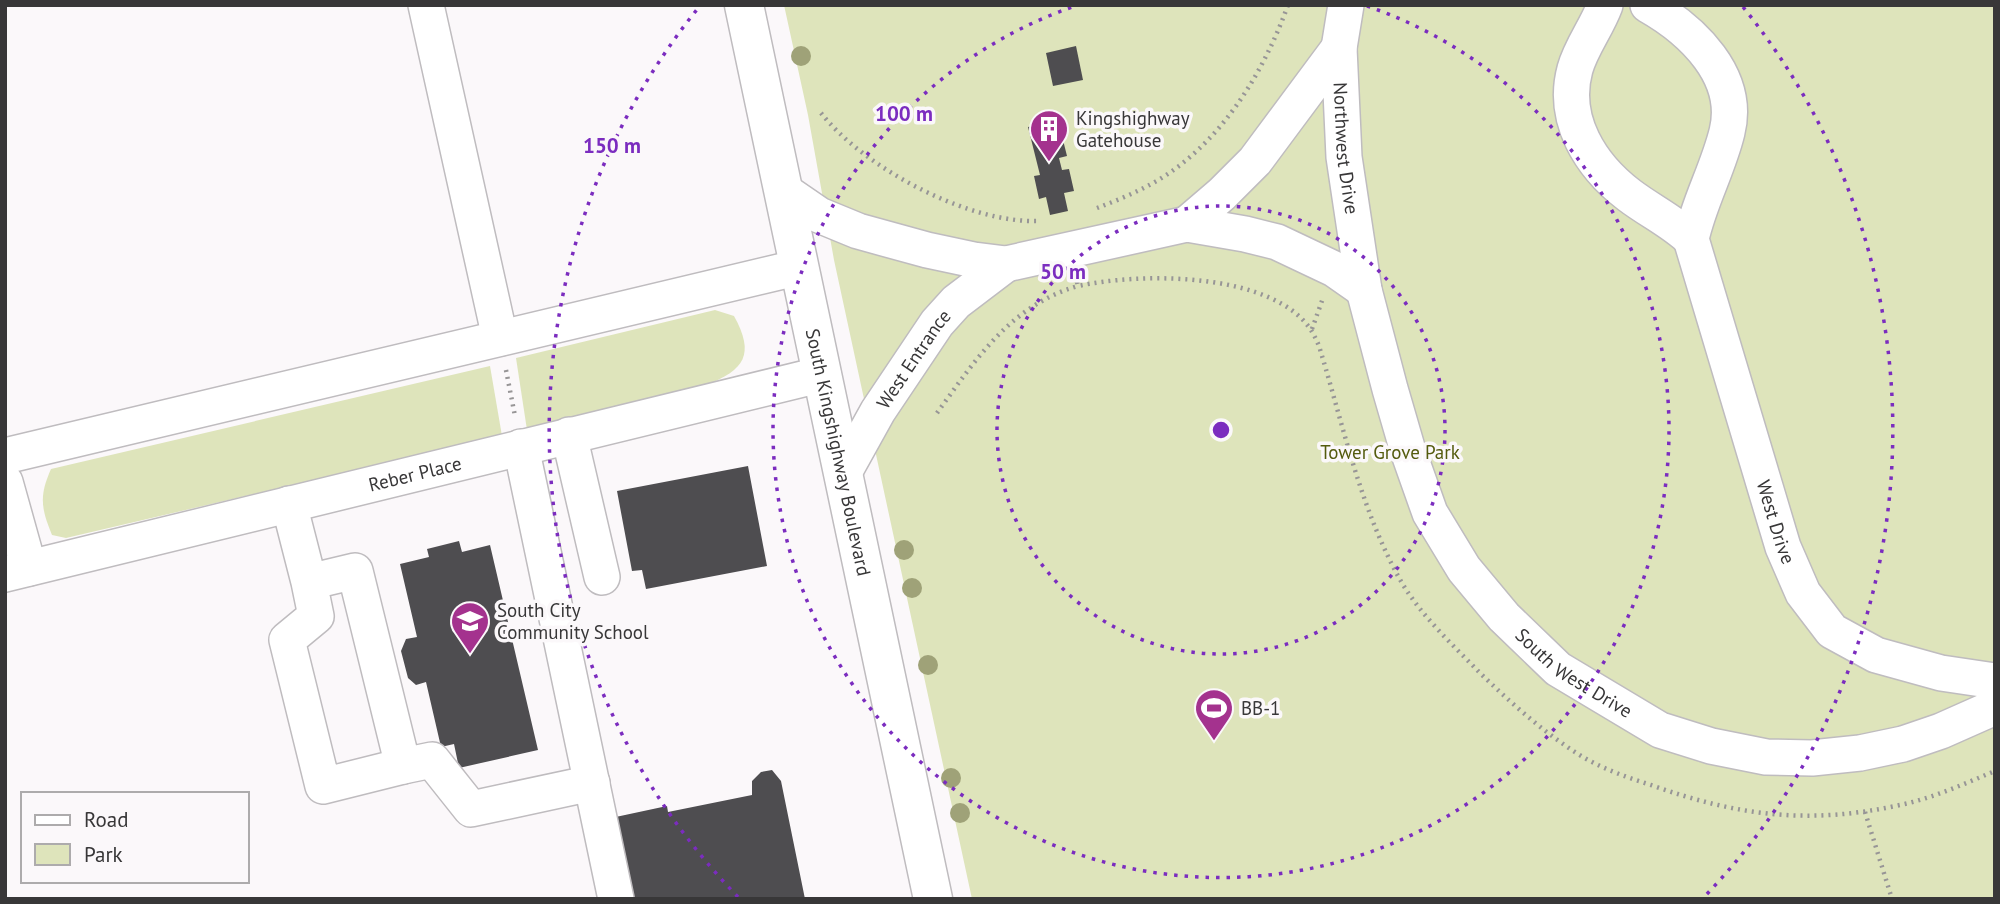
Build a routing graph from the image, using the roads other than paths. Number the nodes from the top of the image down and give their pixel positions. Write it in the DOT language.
graph roads {
  1 [pos="426,5"];
  2 [pos="744,5"];
  3 [pos="1346,5"];
  4 [pos="1605,5"];
  5 [pos="1648,5"];
  6 [pos="1339,48"];
  7 [pos="784,191"];
  8 [pos="1187,224"];
  9 [pos="1691,239"];
  10 [pos="1006,264"];
  11 [pos="800,267"];
  12 [pos="1364,290"];
  13 [pos="500,338"];
  14 [pos="823,374"];
  15 [pos="569,435"];
  16 [pos="521,447"];
  17 [pos="5,456"];
  18 [pos="843,474"];
  19 [pos="5,482"];
  20 [pos="289,504"];
  21 [pos="17,571"];
  22 [pos="602,577"];
  23 [pos="309,582"];
  24 [pos="1995,681"];
  25 [pos="1995,707"];
  26 [pos="403,766"];
  27 [pos="592,783"];
  28 [pos="616,899"];
  29 [pos="933,899"];
  1 -- 13 [label="street"];
  2 -- 7 [label="main road, South Kingshighway Boulevard"];
  3 -- 6 [label="street, Northwest Drive"];
  4 -- 9 [label="street"];
  5 -- 9 [label="street"];
  6 -- 8 [label="street, West Entrance"];
  6 -- 12 [label="street, Northwest Drive"];
  7 -- 10 [label="street, West Entrance"];
  7 -- 11 [label="main road, South Kingshighway Boulevard"];
  8 -- 10 [label="street, West Entrance"];
  8 -- 12 [label="street, West Entrance"];
  9 -- 24 [label="street, West Drive"];
  10 -- 18 [label="street, West Entrance"];
  11 -- 13 [label="street"];
  11 -- 14 [label="main road, South Kingshighway Boulevard"];
  12 -- 25 [label="street, South West Drive"];
  13 -- 17 [label="street"];
  14 -- 15 [label="street, Reber Place"];
  14 -- 18 [label="main road, South Kingshighway Boulevard"];
  15 -- 16 [label="street, Reber Place"];
  15 -- 22 [label="street"];
  16 -- 20 [label="street, Reber Place"];
  16 -- 27 [label="street"];
  18 -- 29 [label="main road, South Kingshighway Boulevard"];
  19 -- 21 [label="street"];
  20 -- 21 [label="street, Reber Place"];
  20 -- 23 [label="street"];
  23 -- 26 [label="street"];
  23 -- 26 [label="street"];
  26 -- 27 [label="street"];
  27 -- 28 [label="street"];
}
